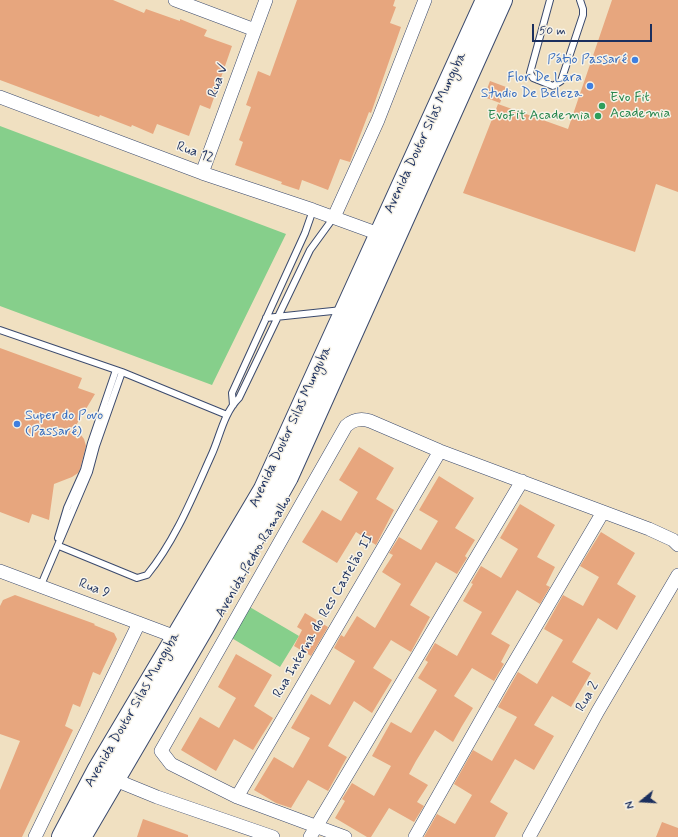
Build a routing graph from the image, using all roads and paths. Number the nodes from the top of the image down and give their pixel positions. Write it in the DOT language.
graph roads {
  1 [pos="175,0"];
  2 [pos="266,0"];
  3 [pos="425,0"];
  4 [pos="486,0"];
  5 [pos="502,0"];
  6 [pos="550,0"];
  7 [pos="580,0"];
  8 [pos="255,30"];
  9 [pos="0,97"];
  10 [pos="202,173"];
  11 [pos="313,210"];
  12 [pos="334,217"];
  13 [pos="380,234"];
  14 [pos="345,310"];
  15 [pos="278,316"];
  16 [pos="266,318"];
  17 [pos="0,330"];
  18 [pos="119,371"];
  19 [pos="233,405"];
  20 [pos="227,416"];
  21 [pos="440,451"];
  22 [pos="522,481"];
  23 [pos="603,512"];
  24 [pos="678,545"];
  25 [pos="59,546"];
  26 [pos="56,553"];
  27 [pos="0,571"];
  28 [pos="678,575"];
  29 [pos="41,585"];
  30 [pos="139,623"];
  31 [pos="176,637"];
  32 [pos="96,772"];
  33 [pos="115,780"];
  34 [pos="237,797"];
  35 [pos="313,832"];
  36 [pos="35,837"];
  37 [pos="62,837"];
  38 [pos="82,837"];
  39 [pos="273,837"];
  40 [pos="345,837"];
  41 [pos="415,837"];
  42 [pos="529,837"];
  1 -- 8 [label="street"];
  2 -- 8 [label="street, Rua V"];
  3 -- 12 [label="street"];
  4 -- 13 [label="main road, Avenida Doutor Silas Munguba"];
  5 -- 33 [label="main road, Avenida Doutor Silas Munguba"];
  6 -- 7 [label="lane"];
  8 -- 10 [label="street, Rua V"];
  9 -- 10 [label="street, Rua 12"];
  10 -- 11 [label="street, Rua 12"];
  11 -- 12 [label="street, Rua 12"];
  11 -- 16 [label="lane"];
  12 -- 13 [label="street, Rua 12"];
  12 -- 15 [label="lane"];
  13 -- 14 [label="main road, Avenida Doutor Silas Munguba"];
  14 -- 15 [label="lane"];
  14 -- 31 [label="main road, Avenida Doutor Silas Munguba"];
  15 -- 16 [label="lane"];
  15 -- 19 [label="lane"];
  16 -- 19 [label="lane"];
  17 -- 18 [label="lane"];
  18 -- 20 [label="lane"];
  18 -- 25 [label="lane"];
  18 -- 26 [label="lane"];
  19 -- 20 [label="lane"];
  20 -- 25 [label="lane"];
  21 -- 22 [label="street"];
  21 -- 34 [label="street, Rua Interna do Res Castelão II"];
  21 -- 34 [label="street, Avenida Pedro Ramalho"];
  22 -- 23 [label="street"];
  22 -- 35 [label="street"];
  23 -- 24 [label="street"];
  23 -- 41 [label="street"];
  25 -- 26 [label="lane"];
  26 -- 29 [label="lane"];
  27 -- 29 [label="street, Rua 9"];
  28 -- 42 [label="street, Rua 2"];
  29 -- 30 [label="street, Rua 9"];
  30 -- 31 [label="street, Rua 9"];
  30 -- 36 [label="street, Avenida Doutor Silas Munguba"];
  31 -- 32 [label="main road, Avenida Doutor Silas Munguba"];
  32 -- 33 [label="street"];
  32 -- 37 [label="main road, Avenida Doutor Silas Munguba"];
  33 -- 38 [label="main road, Avenida Doutor Silas Munguba"];
  33 -- 39 [label="street"];
  34 -- 35 [label="street"];
  35 -- 40 [label="street"];
}
